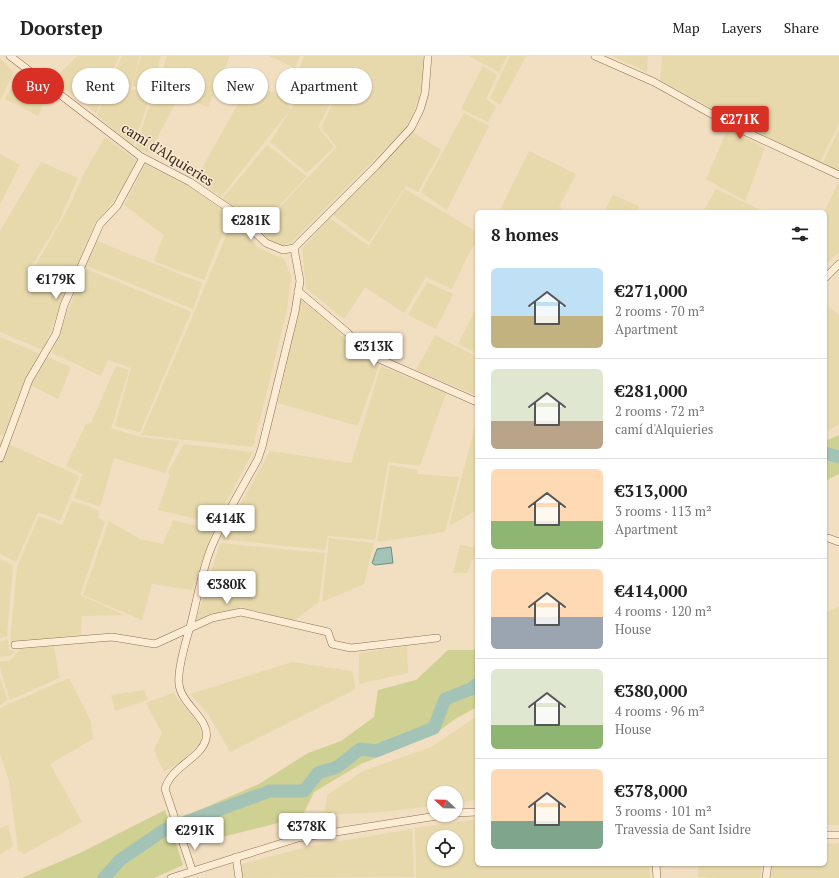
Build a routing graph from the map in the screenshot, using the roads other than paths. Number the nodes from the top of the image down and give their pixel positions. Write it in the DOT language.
graph roads {
  1 [pos="10,56"];
  2 [pos="428,56"];
  3 [pos="595,56"];
  4 [pos="143,158"];
  5 [pos="839,175"];
  6 [pos="294,248"];
  7 [pos="839,264"];
  8 [pos="827,276"];
  9 [pos="298,291"];
  10 [pos="475,401"];
  11 [pos="0,458"];
  12 [pos="828,538"];
  13 [pos="839,542"];
  14 [pos="189,630"];
  15 [pos="437,638"];
  16 [pos="15,645"];
  17 [pos="475,812"];
  18 [pos="463,813"];
  19 [pos="427,818"];
  20 [pos="839,834"];
  21 [pos="827,835"];
  22 [pos="236,857"];
  23 [pos="656,866"];
  24 [pos="768,866"];
  25 [pos="192,870"];
  26 [pos="171,878"];
  27 [pos="239,878"];
  28 [pos="657,878"];
  29 [pos="766,878"];
  1 -- 4 [label="street, camí d'Alquieries"];
  2 -- 6 [label="street"];
  3 -- 5 [label="street"];
  4 -- 6 [label="street, camí d'Alquieries"];
  4 -- 11 [label="street"];
  6 -- 9 [label="street"];
  7 -- 8 [label="street"];
  9 -- 10 [label="street"];
  9 -- 14 [label="street"];
  12 -- 13 [label="street"];
  14 -- 15 [label="street"];
  14 -- 16 [label="street"];
  14 -- 25 [label="street"];
  17 -- 18 [label="street"];
  19 -- 22 [label="street"];
  20 -- 21 [label="street"];
  22 -- 25 [label="street"];
  22 -- 27 [label="street"];
  23 -- 28 [label="street"];
  24 -- 29 [label="street"];
  25 -- 26 [label="street"];
}
